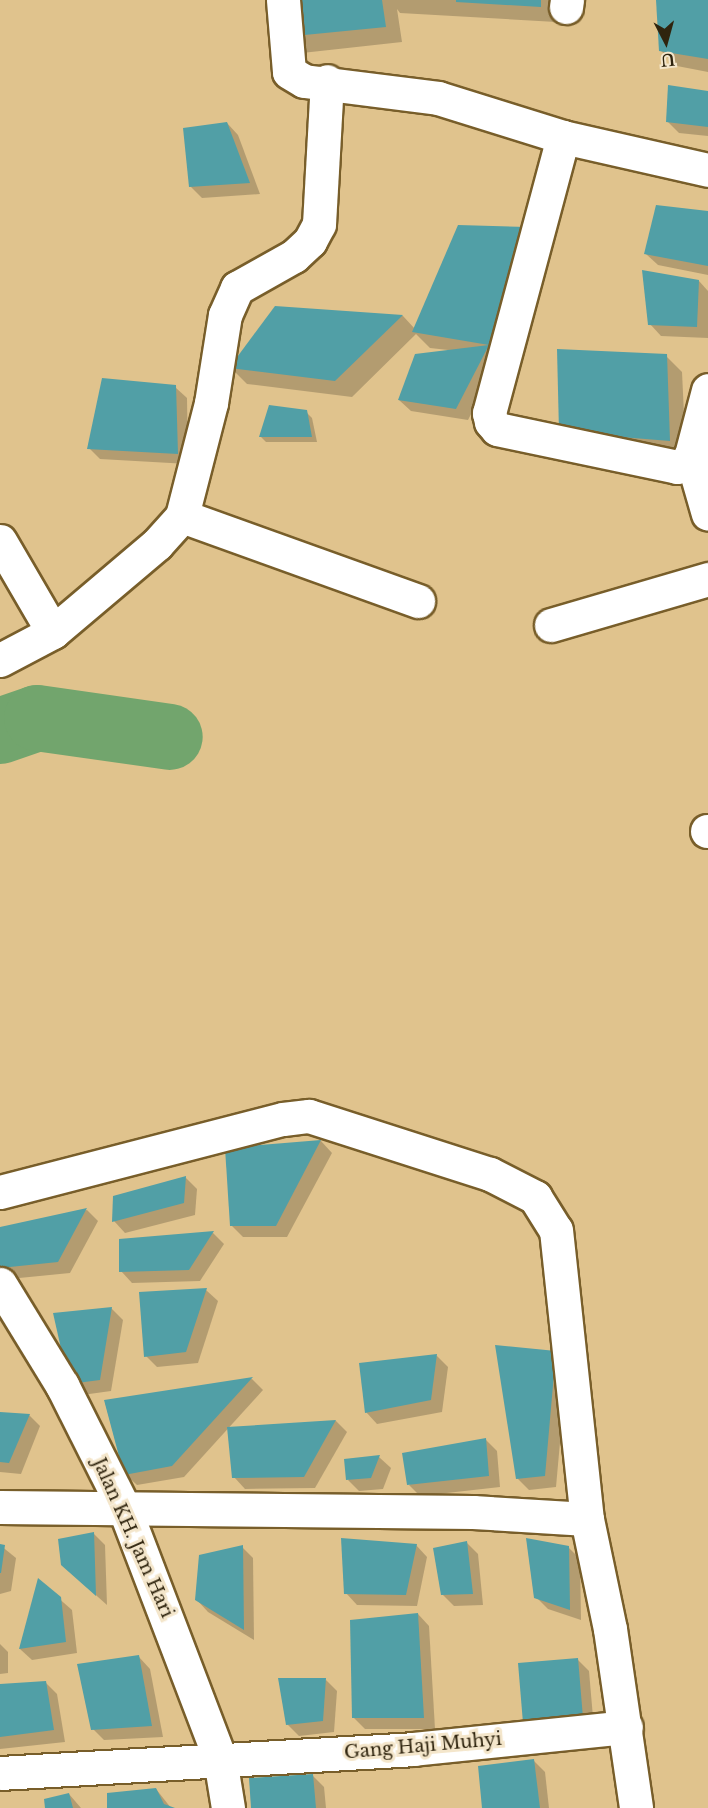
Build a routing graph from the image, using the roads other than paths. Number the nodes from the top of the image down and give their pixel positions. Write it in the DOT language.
graph roads {
  1 [pos="283,0"];
  2 [pos="327,81"];
  3 [pos="563,137"];
  4 [pos="708,170"];
  5 [pos="708,390"];
  6 [pos="691,455"];
  7 [pos="708,514"];
  8 [pos="182,516"];
  9 [pos="0,541"];
  10 [pos="708,579"];
  11 [pos="418,601"];
  12 [pos="551,625"];
  13 [pos="53,632"];
  14 [pos="0,660"];
  15 [pos="0,1192"];
  16 [pos="0,1284"];
  17 [pos="0,1507"];
  18 [pos="125,1510"];
  19 [pos="587,1519"];
  20 [pos="626,1727"];
  21 [pos="220,1759"];
  22 [pos="0,1773"];
  23 [pos="228,1808"];
  24 [pos="636,1808"];
  1 -- 2 [label="street"];
  2 -- 3 [label="street"];
  2 -- 8 [label="street"];
  3 -- 4 [label="street"];
  3 -- 6 [label="street"];
  5 -- 6 [label="street"];
  6 -- 7 [label="street"];
  8 -- 11 [label="street"];
  8 -- 13 [label="street"];
  9 -- 13 [label="street"];
  10 -- 12 [label="street"];
  13 -- 14 [label="street"];
  15 -- 19 [label="street"];
  16 -- 18 [label="street, Jalan KH. Jam Hari"];
  17 -- 18 [label="street"];
  18 -- 19 [label="street"];
  18 -- 21 [label="street, Jalan KH. Jam Hari"];
  19 -- 20 [label="street"];
  20 -- 21 [label="street, Gang Haji Muhyi"];
  20 -- 24 [label="street"];
  21 -- 22 [label="street, Gang Haji Muhyi"];
  21 -- 23 [label="street, Jalan KH. Jam Hari"];
}
